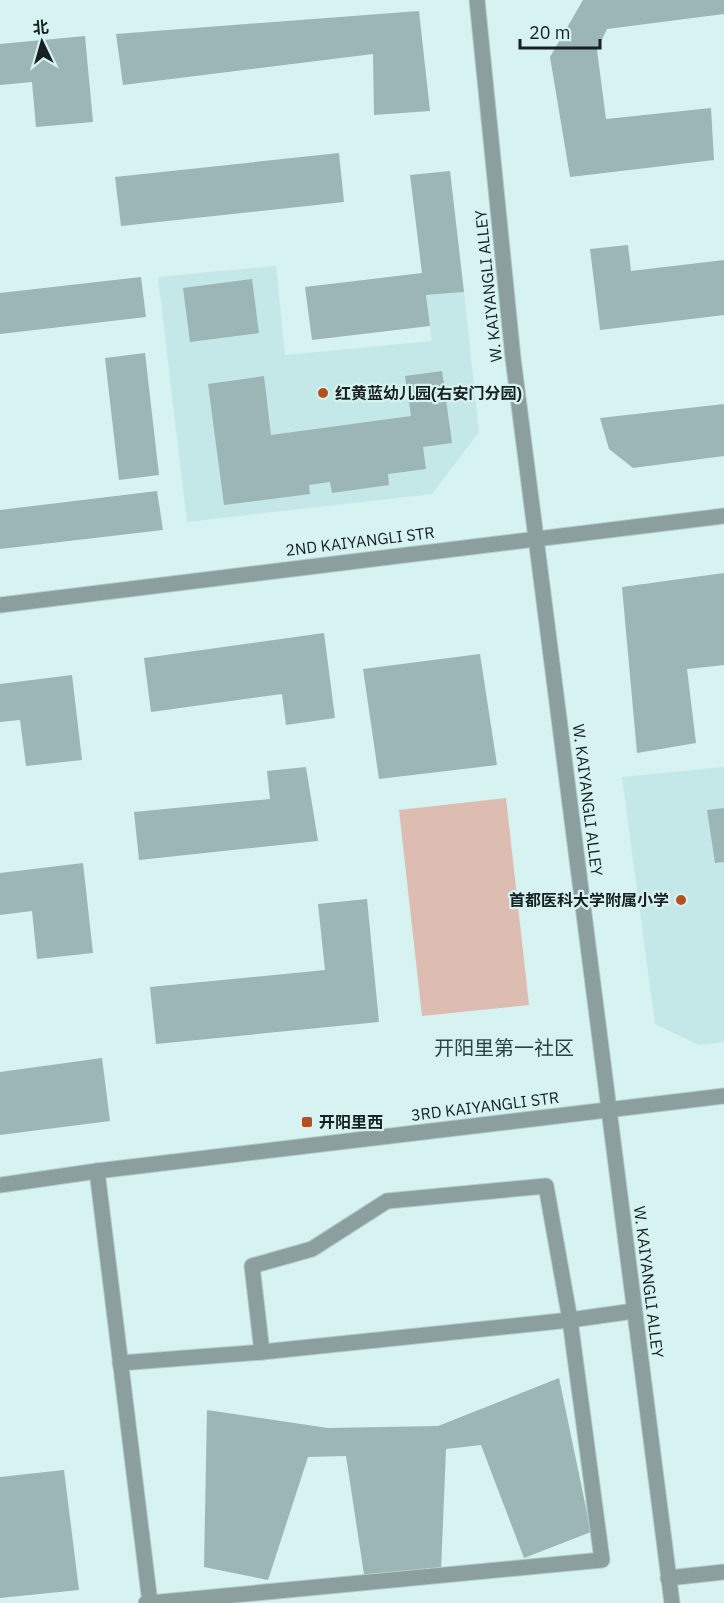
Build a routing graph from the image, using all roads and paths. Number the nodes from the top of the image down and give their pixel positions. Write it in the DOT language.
graph roads {
  1 [pos="477,0"];
  2 [pos="724,516"];
  3 [pos="535,538"];
  4 [pos="0,604"];
  5 [pos="724,1096"];
  6 [pos="609,1110"];
  7 [pos="97,1171"];
  8 [pos="0,1185"];
  9 [pos="634,1311"];
  10 [pos="570,1320"];
  11 [pos="262,1352"];
  12 [pos="120,1363"];
  13 [pos="724,1572"];
  14 [pos="668,1578"];
  15 [pos="148,1603"];
  16 [pos="672,1603"];
  1 -- 3 [label="street, W. KAIYANGLI ALLEY"];
  2 -- 3 [label="street, 2ND KAIYANGLI STR"];
  3 -- 4 [label="street, 2ND KAIYANGLI STR"];
  3 -- 6 [label="street, W. KAIYANGLI ALLEY"];
  5 -- 6 [label="street, 3RD KAIYANGLI STR"];
  6 -- 7 [label="street, 3RD KAIYANGLI STR"];
  6 -- 9 [label="street, W. KAIYANGLI ALLEY"];
  7 -- 8 [label="street, 3RD KAIYANGLI STR"];
  7 -- 12 [label="street"];
  9 -- 10 [label="street"];
  9 -- 14 [label="street, W. KAIYANGLI ALLEY"];
  10 -- 11 [label="street"];
  10 -- 11 [label="street"];
  10 -- 15 [label="street"];
  11 -- 12 [label="street"];
  12 -- 15 [label="street"];
  13 -- 14 [label="street"];
  14 -- 16 [label="street, W. KAIYANGLI ALLEY"];
}
